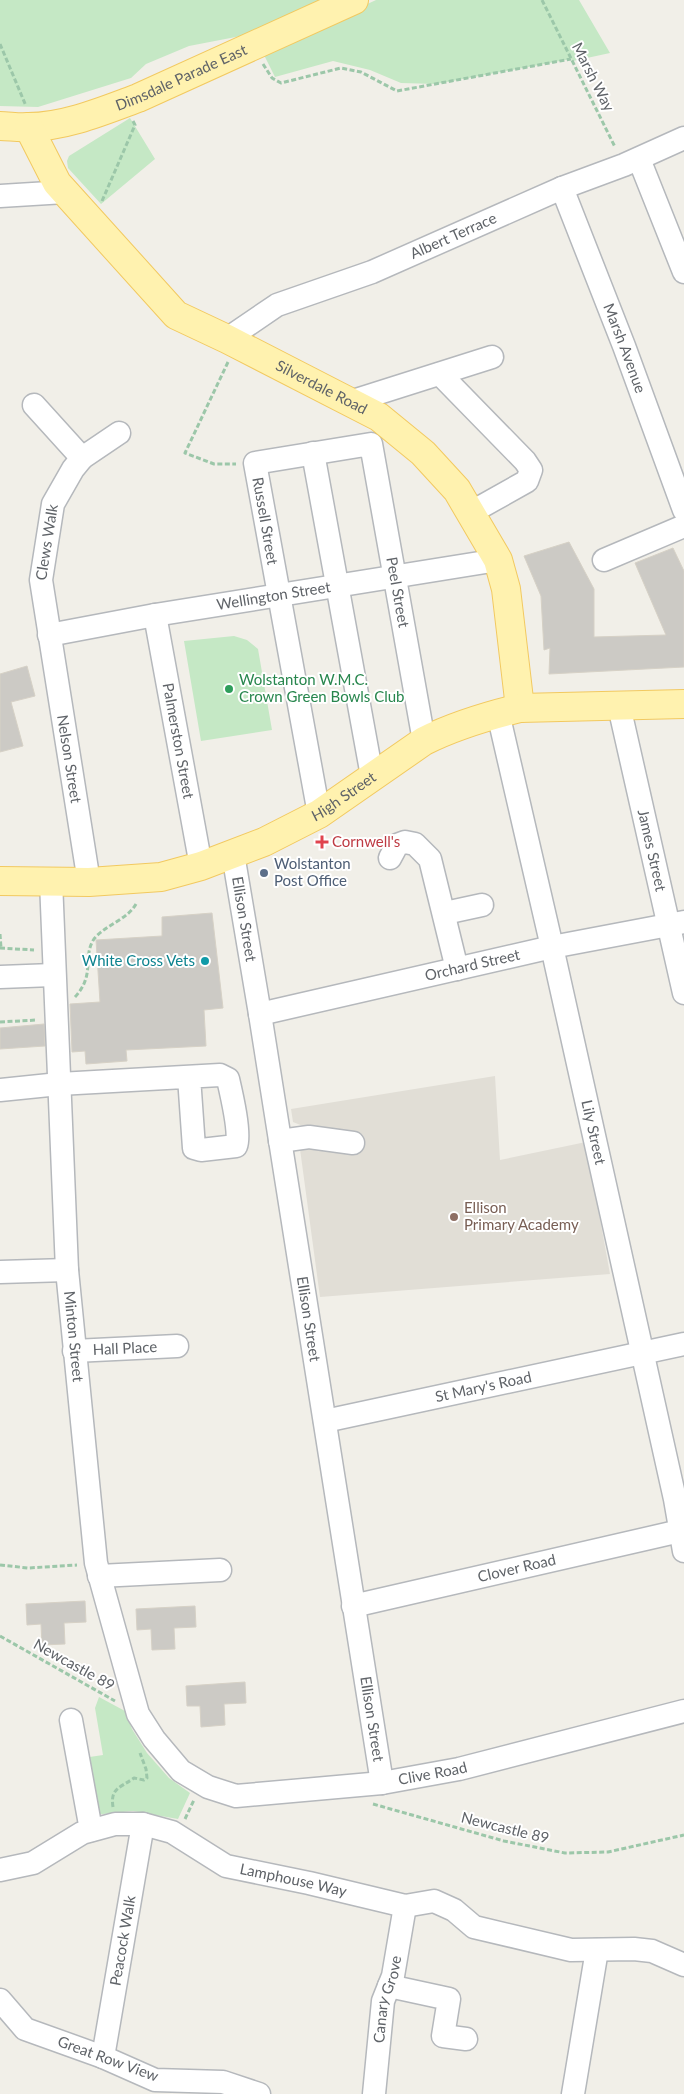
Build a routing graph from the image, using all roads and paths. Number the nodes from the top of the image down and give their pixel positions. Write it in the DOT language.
graph roads {
  1 [pos="354,0"];
  2 [pos="542,0"];
  3 [pos="0,44"];
  4 [pos="251,45"];
  5 [pos="571,59"];
  6 [pos="124,103"];
  7 [pos="0,126"];
  8 [pos="32,127"];
  9 [pos="684,138"];
  10 [pos="631,162"];
  11 [pos="562,188"];
  12 [pos="65,192"];
  13 [pos="0,196"];
  14 [pos="87,216"];
  15 [pos="684,272"];
  16 [pos="232,341"];
  17 [pos="492,357"];
  18 [pos="440,374"];
  19 [pos="350,402"];
  20 [pos="34,405"];
  21 [pos="119,433"];
  22 [pos="313,452"];
  23 [pos="82,458"];
  24 [pos="255,463"];
  25 [pos="684,510"];
  26 [pos="470,513"];
  27 [pos="684,526"];
  28 [pos="498,560"];
  29 [pos="604,560"];
  30 [pos="394,577"];
  31 [pos="339,586"];
  32 [pos="279,596"];
  33 [pos="155,615"];
  34 [pos="49,635"];
  35 [pos="684,704"];
  36 [pos="619,706"];
  37 [pos="509,711"];
  38 [pos="424,741"];
  39 [pos="372,776"];
  40 [pos="319,814"];
  41 [pos="232,854"];
  42 [pos="390,858"];
  43 [pos="201,866"];
  44 [pos="0,881"];
  45 [pos="51,881"];
  46 [pos="89,882"];
  47 [pos="136,904"];
  48 [pos="482,905"];
  49 [pos="445,913"];
  50 [pos="676,923"];
  51 [pos="0,934"];
  52 [pos="0,948"];
  53 [pos="552,948"];
  54 [pos="40,950"];
  55 [pos="457,969"];
  56 [pos="53,975"];
  57 [pos="0,977"];
  58 [pos="684,993"];
  59 [pos="71,1001"];
  60 [pos="260,1014"];
  61 [pos="43,1019"];
  62 [pos="0,1022"];
  63 [pos="189,1077"];
  64 [pos="59,1084"];
  65 [pos="0,1090"];
  66 [pos="280,1141"];
  67 [pos="353,1143"];
  68 [pos="67,1270"];
  69 [pos="0,1272"];
  70 [pos="684,1344"];
  71 [pos="176,1346"];
  72 [pos="74,1351"];
  73 [pos="642,1353"];
  74 [pos="325,1421"];
  75 [pos="680,1498"];
  76 [pos="682,1541"];
  77 [pos="0,1565"];
  78 [pos="97,1570"];
  79 [pos="220,1570"];
  80 [pos="353,1606"];
  81 [pos="0,1636"];
  82 [pos="684,1711"];
  83 [pos="138,1714"];
  84 [pos="71,1720"];
  85 [pos="154,1739"];
  86 [pos="181,1771"];
  87 [pos="382,1783"];
  88 [pos="202,1784"];
  89 [pos="368,1803"];
  90 [pos="116,1824"];
  91 [pos="143,1824"];
  92 [pos="91,1830"];
  93 [pos="177,1835"];
  94 [pos="684,1835"];
  95 [pos="0,1870"];
  96 [pos="405,1906"];
  97 [pos="596,1950"];
  98 [pos="684,1965"];
  99 [pos="389,1986"];
  100 [pos="0,2000"];
  101 [pos="466,2039"];
  102 [pos="103,2057"];
  103 [pos="259,2094"];
  104 [pos="374,2094"];
  105 [pos="573,2094"];
  1 -- 4 [label="main road, Dimsdale Parade East"];
  2 -- 5 [label="path, Marsh Way"];
  3 -- 8 [label="path"];
  4 -- 5 [label="path"];
  4 -- 6 [label="main road, Dimsdale Parade East"];
  5 -- 10 [label="path, Marsh Way"];
  6 -- 8 [label="main road, Dimsdale Parade East"];
  6 -- 14 [label="path"];
  7 -- 8 [label="main road, Dimsdale Parade East"];
  8 -- 12 [label="main road, Silverdale Road"];
  9 -- 10 [label="street, Albert Terrace"];
  10 -- 11 [label="street, Albert Terrace"];
  10 -- 15 [label="street"];
  11 -- 16 [label="street, Albert Terrace"];
  11 -- 25 [label="street, Marsh Avenue"];
  12 -- 13 [label="street"];
  12 -- 14 [label="main road, Silverdale Road"];
  14 -- 16 [label="main road, Silverdale Road"];
  16 -- 19 [label="main road, Silverdale Road"];
  16 -- 24 [label="path"];
  17 -- 18 [label="street"];
  18 -- 19 [label="street"];
  18 -- 26 [label="street"];
  19 -- 26 [label="main road, Silverdale Road"];
  20 -- 23 [label="street"];
  21 -- 23 [label="street, Clews Walk"];
  22 -- 24 [label="street"];
  22 -- 30 [label="street, Peel Street"];
  22 -- 31 [label="street"];
  23 -- 34 [label="street, Clews Walk"];
  24 -- 32 [label="street, Russell Street"];
  26 -- 28 [label="main road, Silverdale Road"];
  27 -- 29 [label="street"];
  28 -- 30 [label="street, Wellington Street"];
  28 -- 37 [label="main road, Silverdale Road"];
  30 -- 31 [label="street, Wellington Street"];
  30 -- 38 [label="street, Peel Street"];
  31 -- 32 [label="street, Wellington Street"];
  31 -- 39 [label="street"];
  32 -- 33 [label="street, Wellington Street"];
  32 -- 40 [label="street, Russell Street"];
  33 -- 34 [label="street, Wellington Street"];
  33 -- 43 [label="street, Palmerston Street"];
  34 -- 46 [label="street, Nelson Street"];
  35 -- 36 [label="main road, High Street"];
  36 -- 37 [label="main road, High Street"];
  36 -- 50 [label="street, James Street"];
  37 -- 38 [label="main road, High Street"];
  37 -- 53 [label="street, Lily Street"];
  38 -- 39 [label="main road, High Street"];
  39 -- 40 [label="main road, High Street"];
  40 -- 41 [label="main road, High Street"];
  41 -- 43 [label="main road, High Street"];
  41 -- 60 [label="street, Ellison Street"];
  42 -- 49 [label="street"];
  43 -- 46 [label="main road, High Street"];
  44 -- 45 [label="main road, High Street"];
  45 -- 46 [label="main road, High Street"];
  45 -- 56 [label="street, Minton Street"];
  47 -- 59 [label="path"];
  48 -- 49 [label="street"];
  49 -- 55 [label="street"];
  50 -- 53 [label="street, Orchard Street"];
  50 -- 58 [label="street, James Street"];
  51 -- 52 [label="path"];
  52 -- 54 [label="path"];
  53 -- 55 [label="street, Orchard Street"];
  53 -- 73 [label="street, Lily Street"];
  55 -- 60 [label="street, Orchard Street"];
  56 -- 57 [label="street"];
  56 -- 64 [label="street, Minton Street"];
  60 -- 66 [label="street, Ellison Street"];
  61 -- 62 [label="path"];
  63 -- 64 [label="street"];
  64 -- 65 [label="street"];
  64 -- 68 [label="street, Minton Street"];
  66 -- 67 [label="street"];
  66 -- 74 [label="street, Ellison Street"];
  68 -- 69 [label="street"];
  68 -- 72 [label="street, Minton Street"];
  70 -- 73 [label="street, St Mary's Road"];
  71 -- 72 [label="street, Hall Place"];
  72 -- 78 [label="street, Minton Street"];
  73 -- 74 [label="street, St Mary's Road"];
  73 -- 75 [label="street, Lily Street"];
  74 -- 80 [label="street, Ellison Street"];
  75 -- 76 [label="street, Lily Street"];
  76 -- 80 [label="street, Clover Road"];
  77 -- 78 [label="path"];
  78 -- 79 [label="street"];
  78 -- 83 [label="street, Minton Street"];
  80 -- 87 [label="street, Ellison Street"];
  81 -- 83 [label="path, Newcastle 89"];
  82 -- 87 [label="street, Clive Road"];
  83 -- 85 [label="street, Minton Street"];
  84 -- 92 [label="street"];
  85 -- 86 [label="street, Minton Street"];
  85 -- 90 [label="path"];
  86 -- 88 [label="street, Clive Road"];
  87 -- 88 [label="street, Clive Road"];
  88 -- 93 [label="path"];
  89 -- 94 [label="path, Newcastle 89"];
  90 -- 91 [label="street, Lamphouse Way"];
  90 -- 92 [label="street, Lamphouse Way"];
  91 -- 93 [label="street, Lamphouse Way"];
  91 -- 102 [label="street, Peacock Walk"];
  92 -- 95 [label="street, Lamphouse Way"];
  93 -- 96 [label="street, Lamphouse Way"];
  96 -- 97 [label="street, Lamphouse Way"];
  96 -- 99 [label="street, Canary Grove"];
  97 -- 98 [label="street, Lamphouse Way"];
  97 -- 105 [label="street"];
  99 -- 101 [label="street"];
  99 -- 104 [label="street, Canary Grove"];
  100 -- 102 [label="street, Great Row View"];
  102 -- 103 [label="street, Great Row View"];
}
